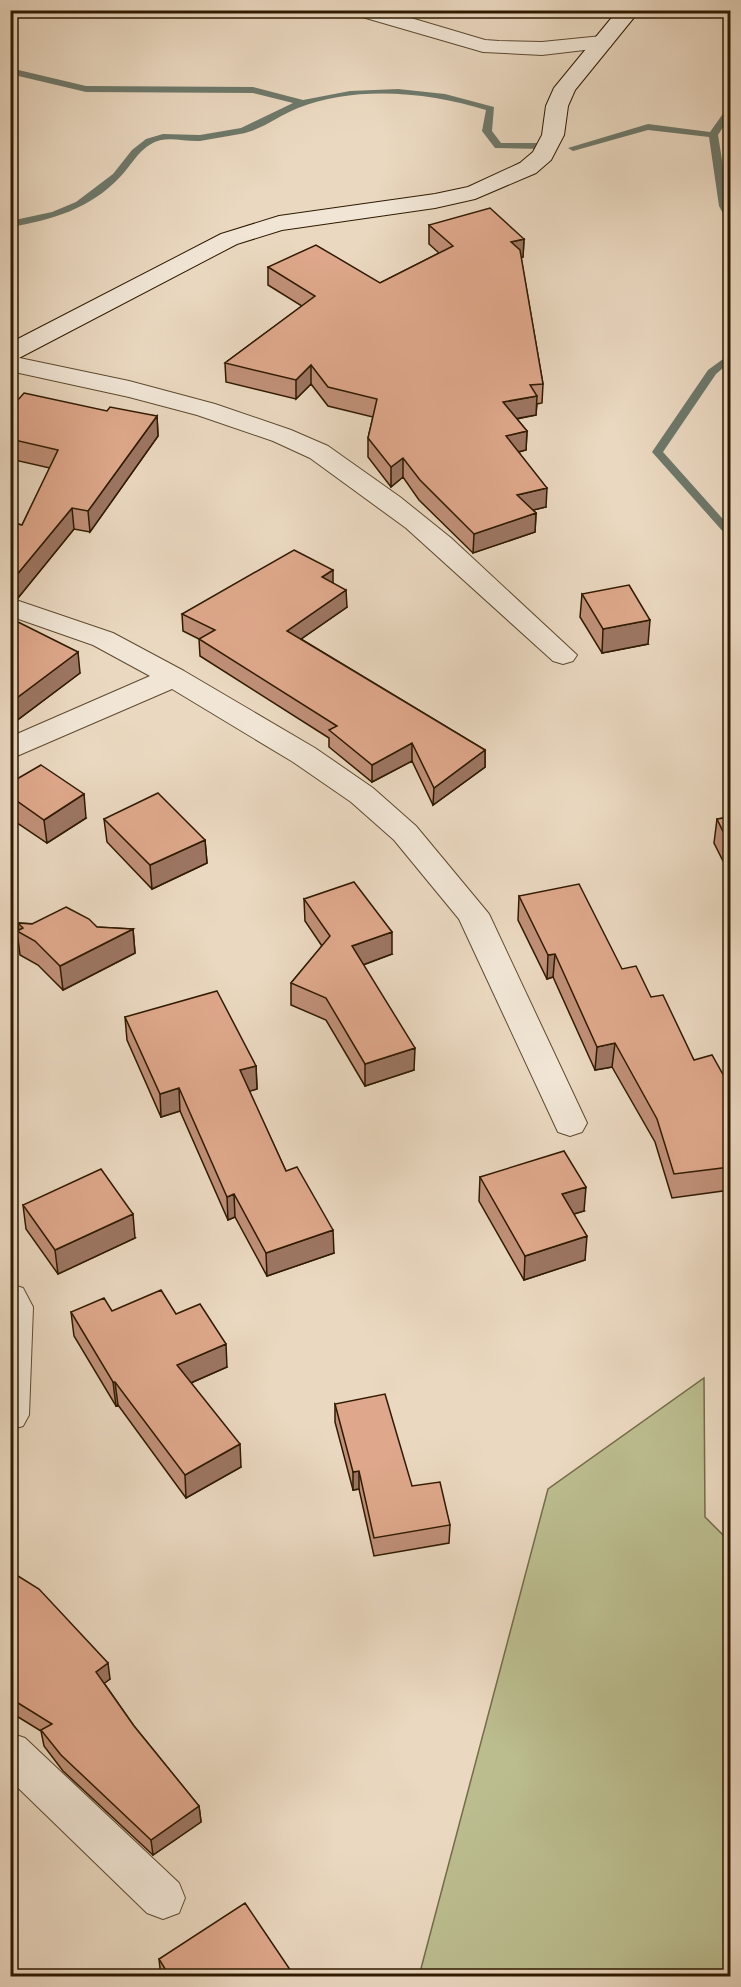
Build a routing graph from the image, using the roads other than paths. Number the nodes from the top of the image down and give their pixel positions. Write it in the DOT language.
graph roads {
  1 [pos="359,10"];
  2 [pos="630,10"];
  3 [pos="602,42"];
  4 [pos="10,353"];
  5 [pos="10,363"];
  6 [pos="10,606"];
  7 [pos="563,655"];
  8 [pos="174,677"];
  9 [pos="10,749"];
  10 [pos="570,1123"];
  11 [pos="10,1298"];
  12 [pos="10,1415"];
  13 [pos="10,1752"];
  14 [pos="163,1898"];
  1 -- 3 [label="street"];
  2 -- 3 [label="street"];
  3 -- 4 [label="street"];
  5 -- 7 [label="street"];
  6 -- 8 [label="street"];
  8 -- 9 [label="street"];
  8 -- 10 [label="street"];
  11 -- 12 [label="street"];
  13 -- 14 [label="street"];
}
